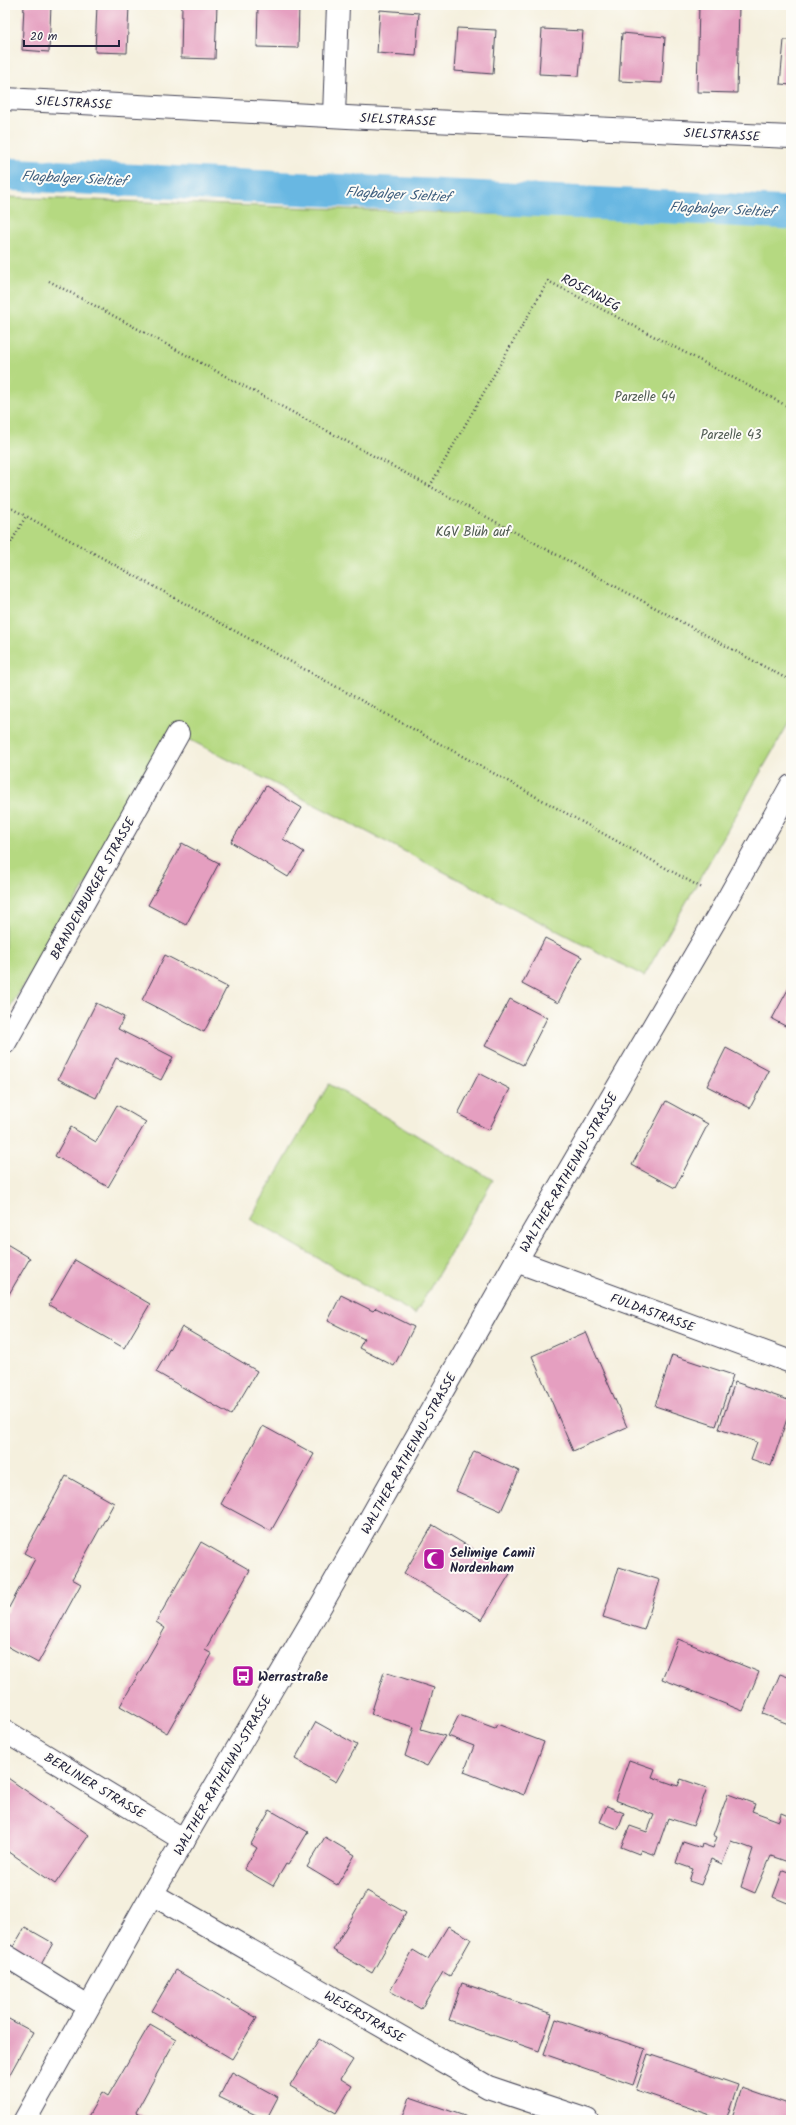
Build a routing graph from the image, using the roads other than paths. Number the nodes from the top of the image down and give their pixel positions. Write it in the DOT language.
graph roads {
  1 [pos="338,5"];
  2 [pos="5,99"];
  3 [pos="334,115"];
  4 [pos="791,137"];
  5 [pos="178,734"];
  6 [pos="791,786"];
  7 [pos="5,1043"];
  8 [pos="516,1262"];
  9 [pos="791,1362"];
  10 [pos="5,1731"];
  11 [pos="184,1840"];
  12 [pos="152,1894"];
  13 [pos="5,1955"];
  14 [pos="88,2006"];
  15 [pos="25,2120"];
  16 [pos="587,2120"];
  1 -- 3 [label="street"];
  2 -- 3 [label="street, SIELSTRASSE"];
  3 -- 4 [label="street, SIELSTRASSE"];
  5 -- 7 [label="street, BRANDENBURGER STRASSE"];
  6 -- 8 [label="street, WALTHER-RATHENAU-STRASSE"];
  8 -- 9 [label="street, FULDASTRASSE"];
  8 -- 11 [label="street, WALTHER-RATHENAU-STRASSE"];
  10 -- 11 [label="street, BERLINER STRASSE"];
  11 -- 12 [label="street, WALTHER-RATHENAU-STRASSE"];
  12 -- 14 [label="street, WALTHER-RATHENAU-STRASSE"];
  12 -- 16 [label="street, WESERSTRASSE"];
  13 -- 14 [label="street"];
  14 -- 15 [label="street, WALTHER-RATHENAU-STRASSE"];
}
